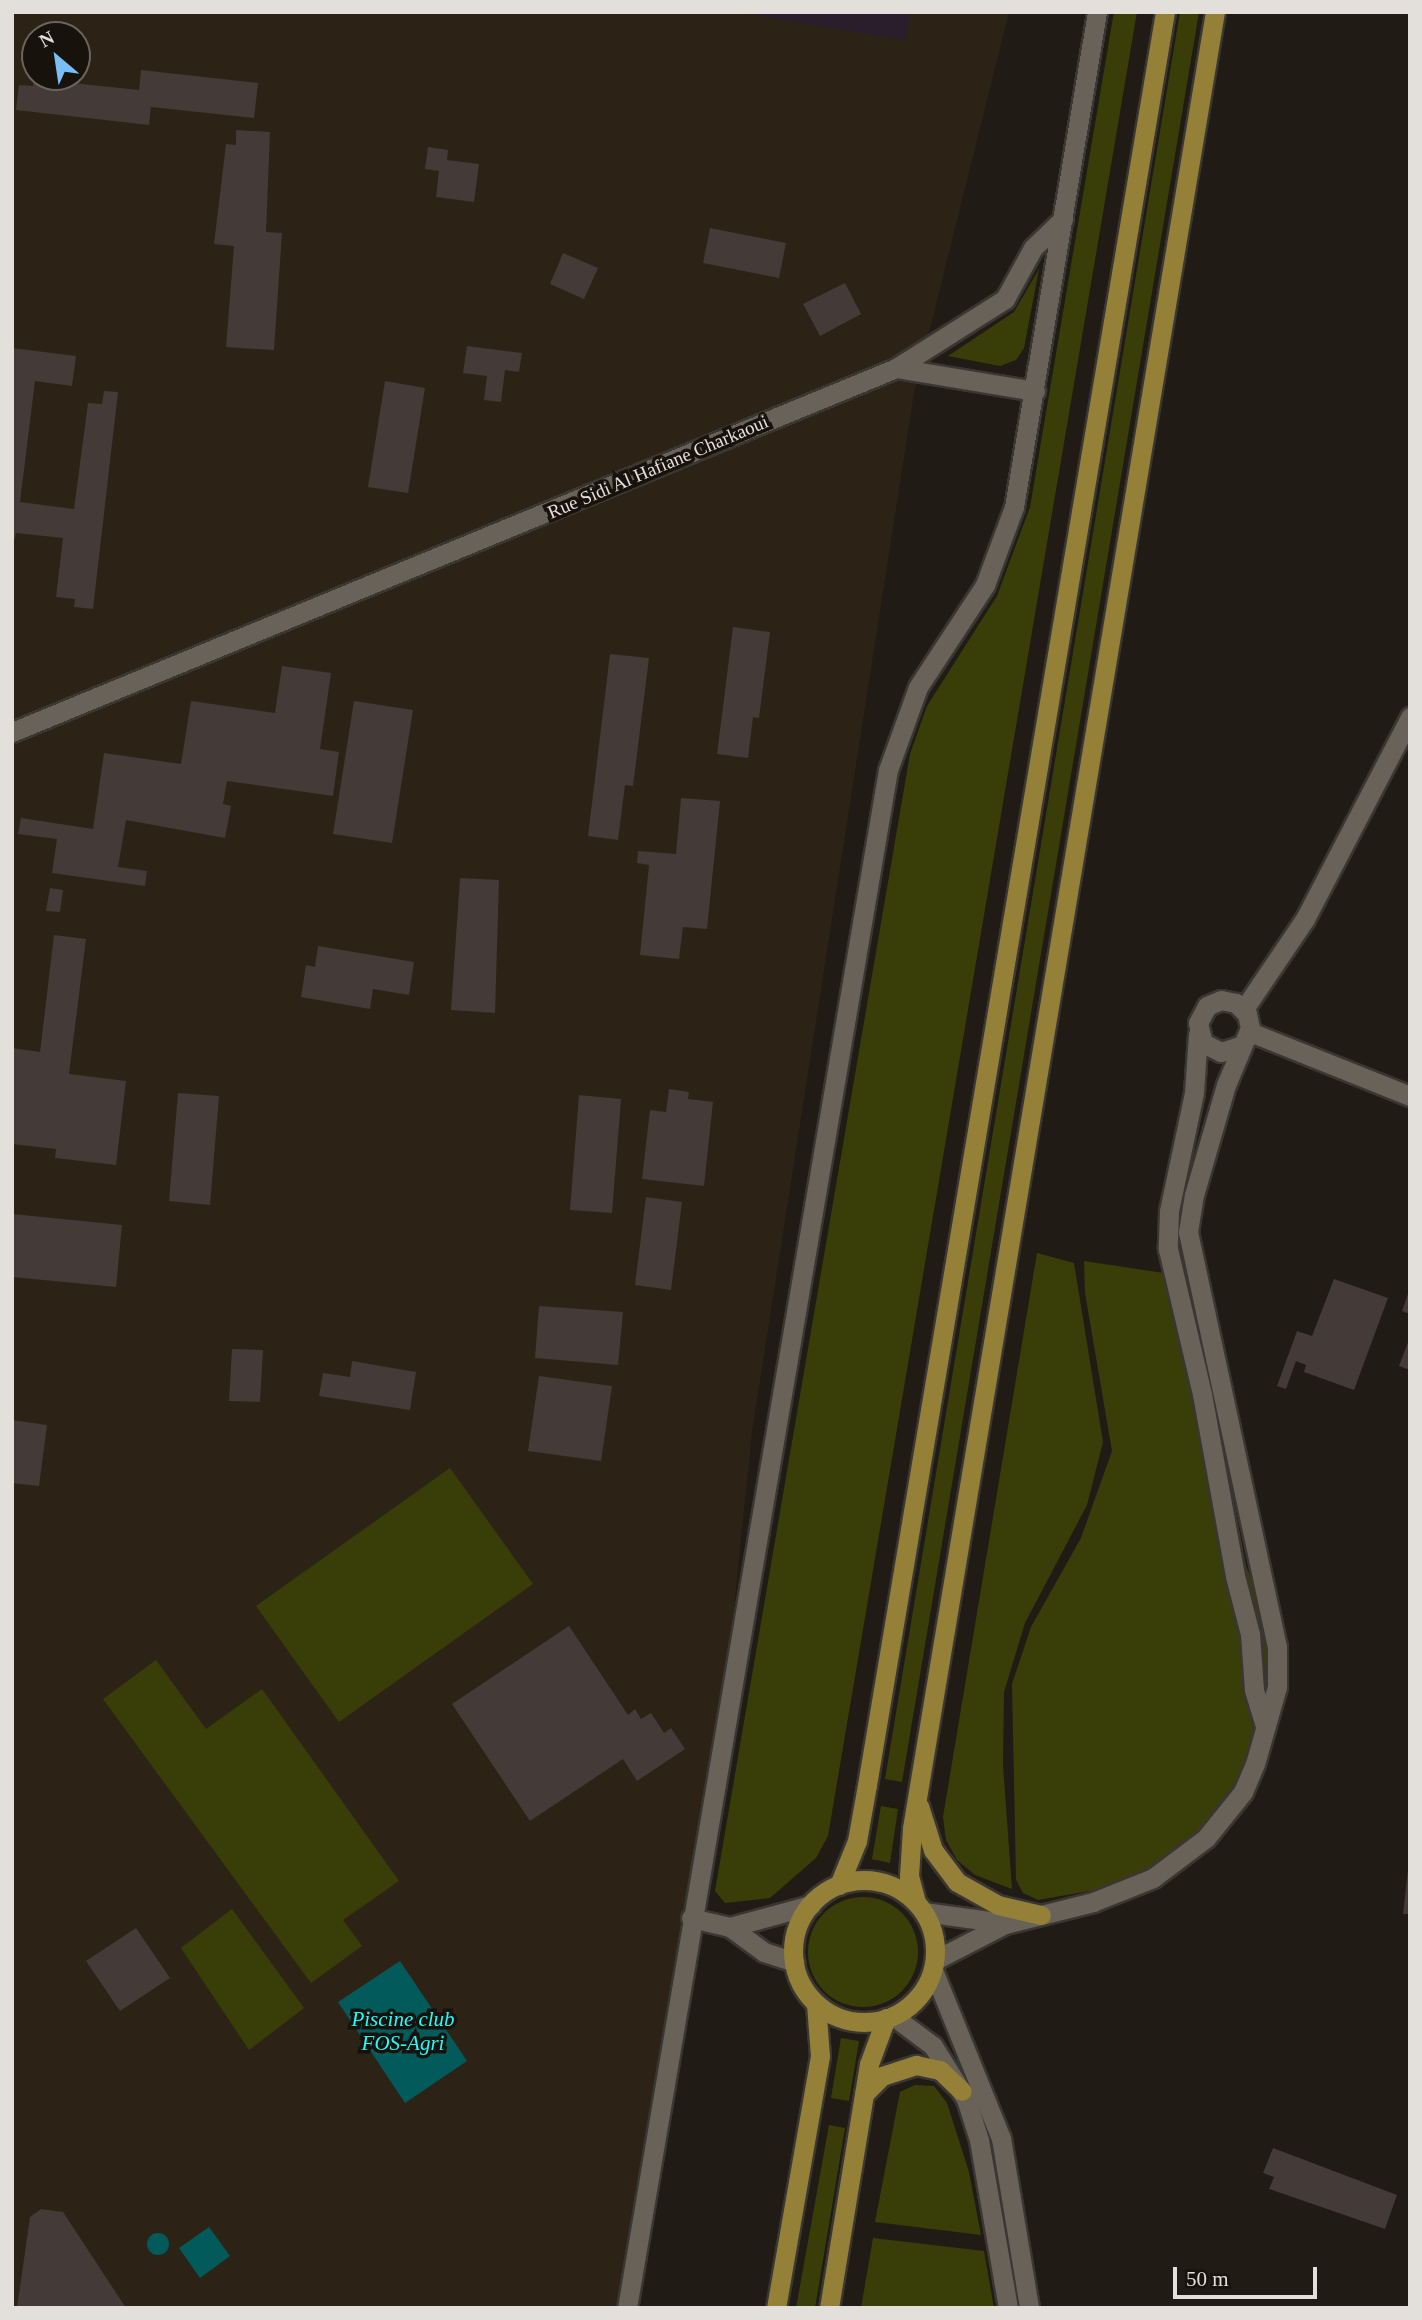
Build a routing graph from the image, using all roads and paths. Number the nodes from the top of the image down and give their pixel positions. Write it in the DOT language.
graph roads {
  1 [pos="1097,12"];
  2 [pos="1165,12"];
  3 [pos="1215,12"];
  4 [pos="1063,219"];
  5 [pos="896,368"];
  6 [pos="1035,391"];
  7 [pos="1410,717"];
  8 [pos="12,732"];
  9 [pos="1244,1009"];
  10 [pos="1198,1034"];
  11 [pos="1245,1039"];
  12 [pos="1410,1096"];
  13 [pos="1265,1728"];
  14 [pos="918,1794"];
  15 [pos="839,1885"];
  16 [pos="811,1905"];
  17 [pos="920,1907"];
  18 [pos="1041,1915"];
  19 [pos="691,1918"];
  20 [pos="1005,1924"];
  21 [pos="730,1927"];
  22 [pos="794,1962"];
  23 [pos="934,1965"];
  24 [pos="816,2004"];
  25 [pos="890,2017"];
  26 [pos="962,2091"];
  27 [pos="864,2094"];
  28 [pos="627,2308"];
  29 [pos="776,2308"];
  30 [pos="829,2308"];
  31 [pos="1008,2308"];
  32 [pos="1029,2308"];
  1 -- 4 [label="street"];
  2 -- 15 [label="main road"];
  3 -- 14 [label="main road"];
  4 -- 5 [label="street, Rue Sidi Al Hafiane Charkaoui"];
  4 -- 6 [label="street"];
  5 -- 6 [label="street"];
  5 -- 8 [label="street, Rue Sidi Al Hafiane Charkaoui"];
  6 -- 19 [label="street"];
  7 -- 9 [label="street"];
  9 -- 10 [label="street"];
  9 -- 11 [label="street"];
  10 -- 11 [label="street"];
  10 -- 13 [label="street"];
  11 -- 12 [label="street"];
  11 -- 13 [label="street"];
  13 -- 18 [label="street"];
  14 -- 17 [label="main road"];
  14 -- 18 [label="main road"];
  15 -- 16 [label="main road"];
  15 -- 17 [label="main road"];
  16 -- 21 [label="street"];
  16 -- 22 [label="main road"];
  17 -- 20 [label="street"];
  17 -- 23 [label="main road"];
  18 -- 20 [label="street"];
  19 -- 21 [label="street"];
  19 -- 28 [label="street"];
  20 -- 23 [label="street"];
  21 -- 22 [label="street"];
  22 -- 24 [label="main road"];
  23 -- 25 [label="main road"];
  23 -- 32 [label="street"];
  24 -- 25 [label="main road"];
  24 -- 29 [label="main road"];
  25 -- 26 [label="street"];
  25 -- 27 [label="main road"];
  26 -- 27 [label="main road"];
  26 -- 31 [label="street"];
  27 -- 30 [label="main road"];
}
